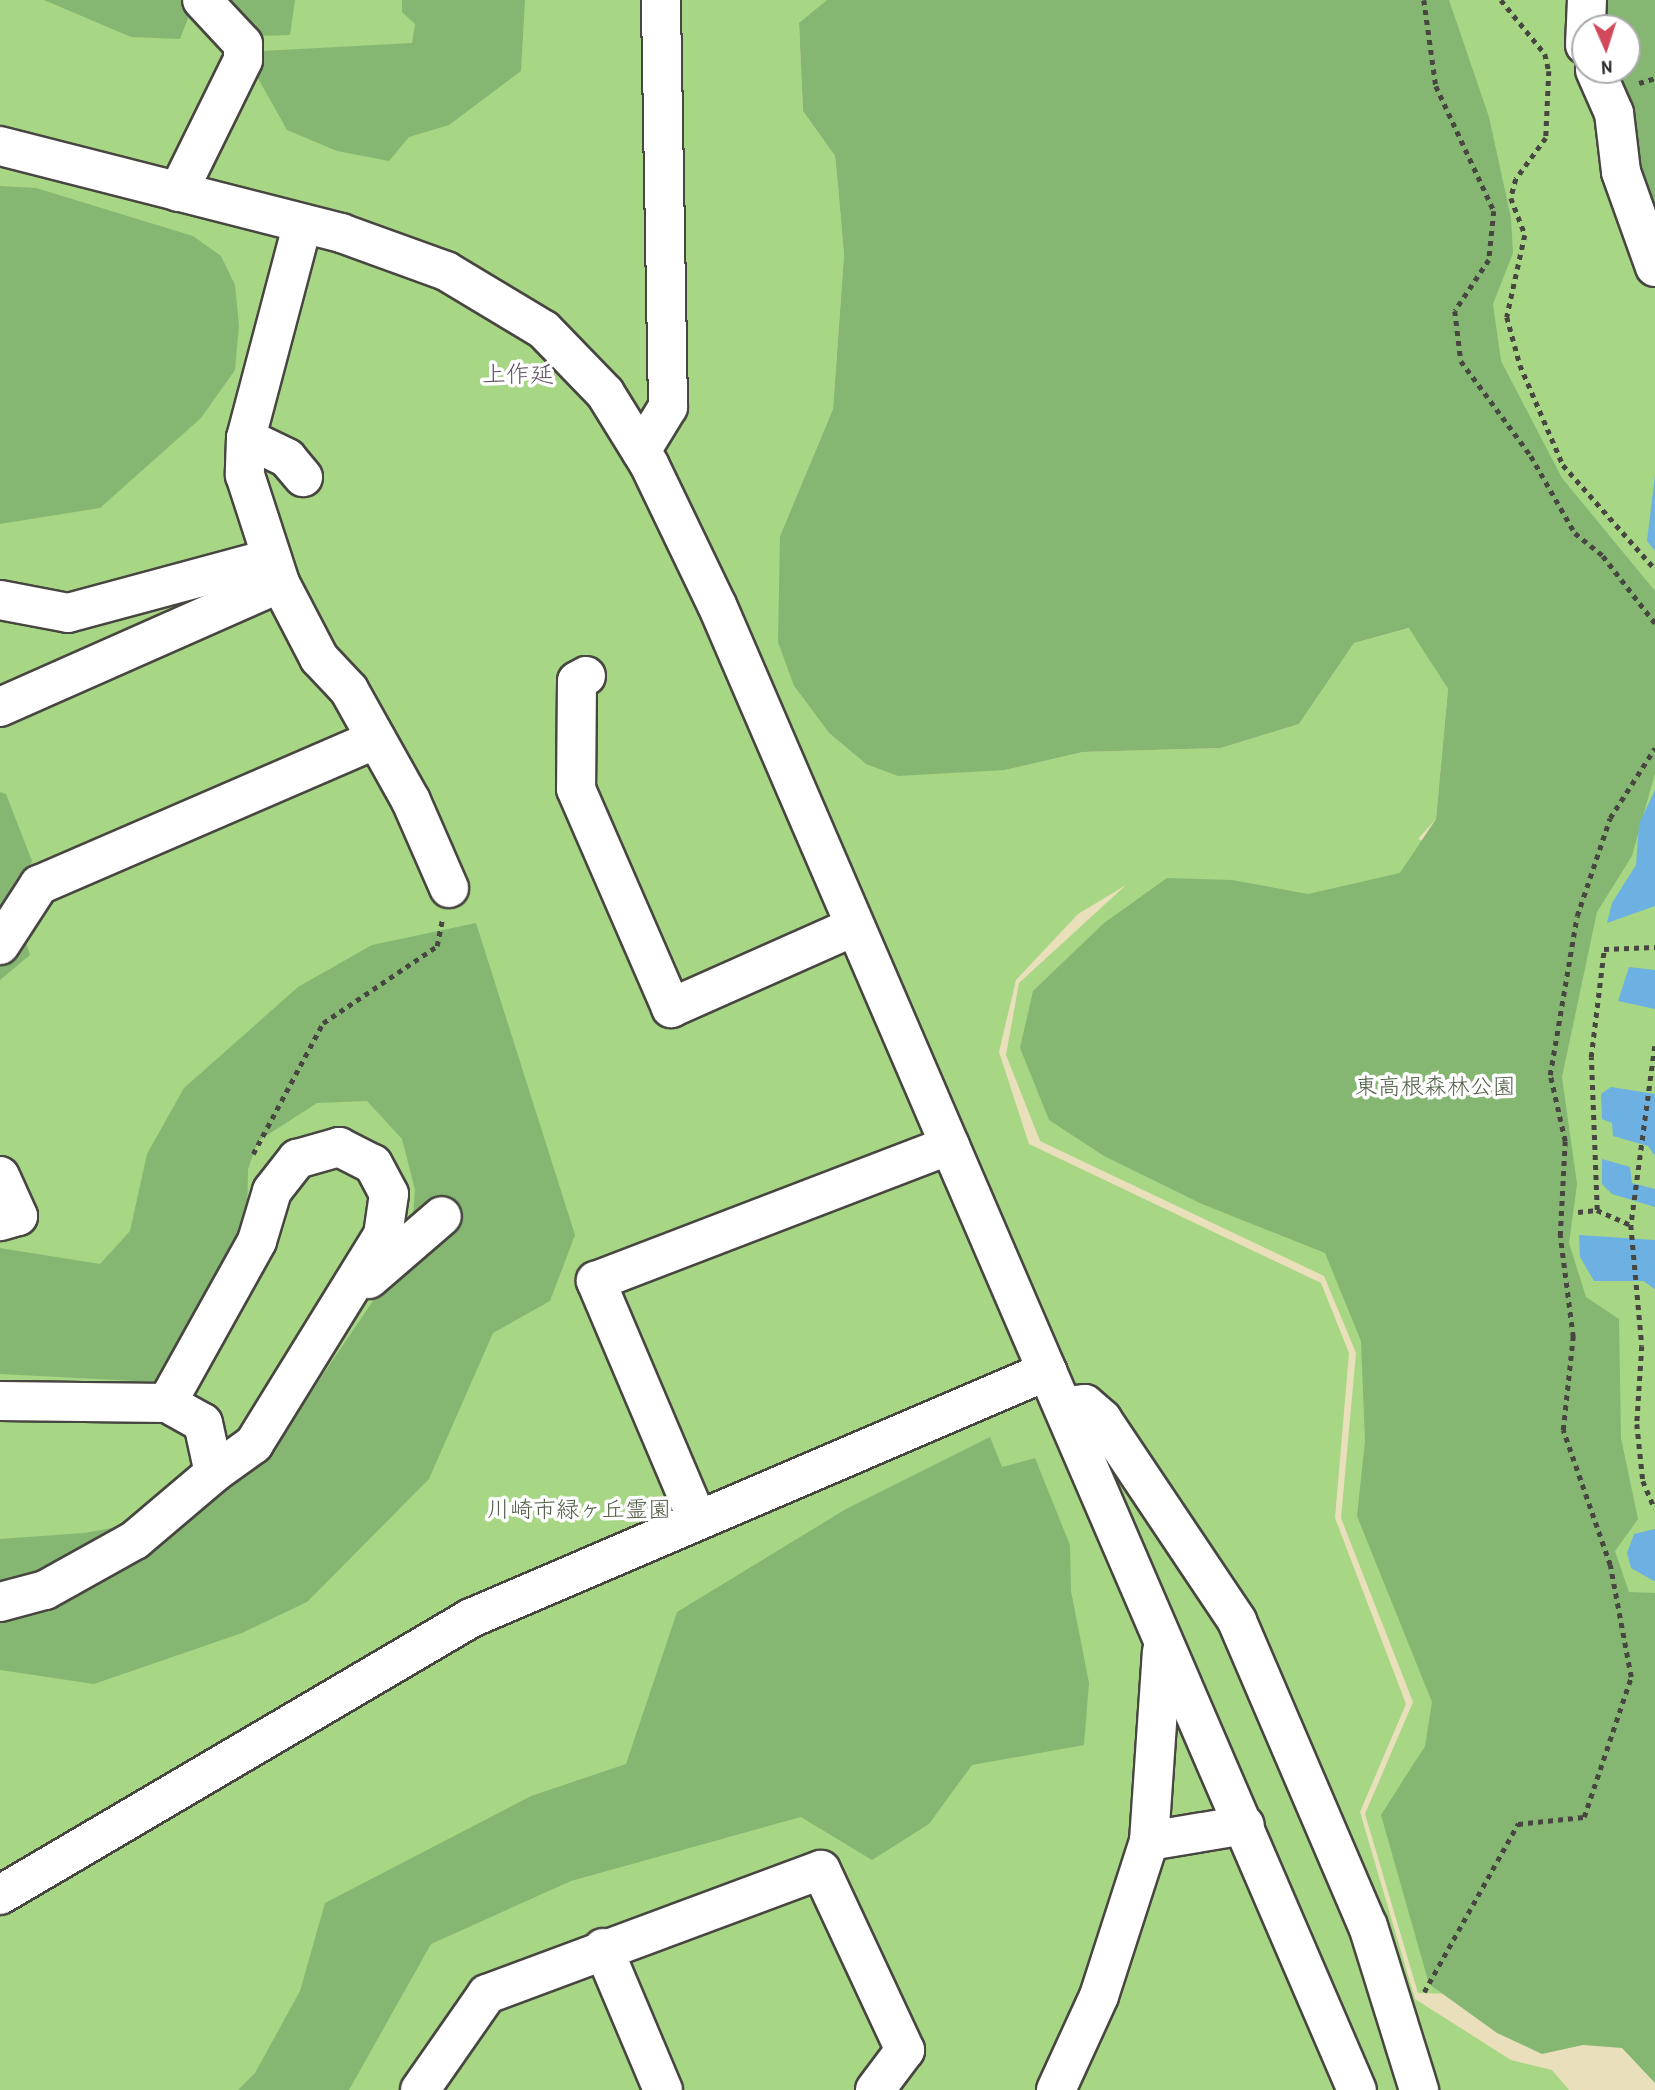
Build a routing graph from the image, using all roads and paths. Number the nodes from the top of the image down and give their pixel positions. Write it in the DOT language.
graph roads {
  1 [pos="202,0"];
  2 [pos="662,0"];
  3 [pos="1424,0"];
  4 [pos="1501,0"];
  5 [pos="1601,84"];
  6 [pos="0,146"];
  7 [pos="178,192"];
  8 [pos="302,226"];
  9 [pos="1655,267"];
  10 [pos="246,438"];
  11 [pos="641,451"];
  12 [pos="303,477"];
  13 [pos="1655,569"];
  14 [pos="276,570"];
  15 [pos="0,600"];
  16 [pos="1655,624"];
  17 [pos="586,676"];
  18 [pos="0,707"];
  19 [pos="376,739"];
  20 [pos="1655,748"];
  21 [pos="449,888"];
  22 [pos="855,926"];
  23 [pos="0,945"];
  24 [pos="1655,947"];
  25 [pos="1655,1046"];
  26 [pos="1648,1084"];
  27 [pos="1655,1087"];
  28 [pos="950,1145"];
  29 [pos="248,1163"];
  30 [pos="0,1177"];
  31 [pos="1597,1210"];
  32 [pos="1578,1212"];
  33 [pos="443,1216"];
  34 [pos="0,1221"];
  35 [pos="1631,1225"];
  36 [pos="341,1303"];
  37 [pos="1047,1371"];
  38 [pos="0,1401"];
  39 [pos="167,1403"];
  40 [pos="1063,1406"];
  41 [pos="203,1423"];
  42 [pos="254,1444"];
  43 [pos="214,1473"];
  44 [pos="1655,1509"];
  45 [pos="697,1519"];
  46 [pos="0,1602"];
  47 [pos="1162,1645"];
  48 [pos="1245,1825"];
  49 [pos="1149,1841"];
  50 [pos="0,1895"];
  51 [pos="603,1948"];
  52 [pos="1426,1990"];
  53 [pos="420,2090"];
  54 [pos="663,2090"];
  55 [pos="875,2090"];
  56 [pos="1056,2090"];
  57 [pos="1357,2090"];
  58 [pos="1419,2090"];
  1 -- 7 [label="street"];
  2 -- 11 [label="street"];
  3 -- 16 [label="path"];
  4 -- 13 [label="path"];
  5 -- 9 [label="street"];
  6 -- 7 [label="street"];
  7 -- 8 [label="street"];
  8 -- 10 [label="street"];
  8 -- 11 [label="street"];
  10 -- 12 [label="street"];
  10 -- 14 [label="street"];
  11 -- 22 [label="street"];
  14 -- 15 [label="street"];
  14 -- 18 [label="street"];
  14 -- 19 [label="street"];
  17 -- 22 [label="street"];
  19 -- 21 [label="street"];
  19 -- 23 [label="street"];
  20 -- 52 [label="path"];
  21 -- 29 [label="path"];
  22 -- 28 [label="street"];
  24 -- 31 [label="path"];
  25 -- 26 [label="path"];
  26 -- 27 [label="path"];
  26 -- 35 [label="path"];
  28 -- 37 [label="street"];
  28 -- 45 [label="street"];
  30 -- 34 [label="street"];
  31 -- 32 [label="path"];
  31 -- 35 [label="path"];
  33 -- 36 [label="street"];
  35 -- 44 [label="path"];
  36 -- 39 [label="street"];
  36 -- 42 [label="street"];
  37 -- 40 [label="street"];
  37 -- 45 [label="street"];
  38 -- 39 [label="street"];
  39 -- 41 [label="street"];
  40 -- 47 [label="street"];
  40 -- 58 [label="street"];
  41 -- 42 [label="street"];
  41 -- 43 [label="street"];
  42 -- 43 [label="street"];
  43 -- 46 [label="street"];
  45 -- 50 [label="street"];
  47 -- 48 [label="street"];
  47 -- 49 [label="street"];
  48 -- 49 [label="street"];
  48 -- 57 [label="street"];
  49 -- 56 [label="street"];
  51 -- 53 [label="street"];
  51 -- 54 [label="street"];
  51 -- 55 [label="street"];
}
